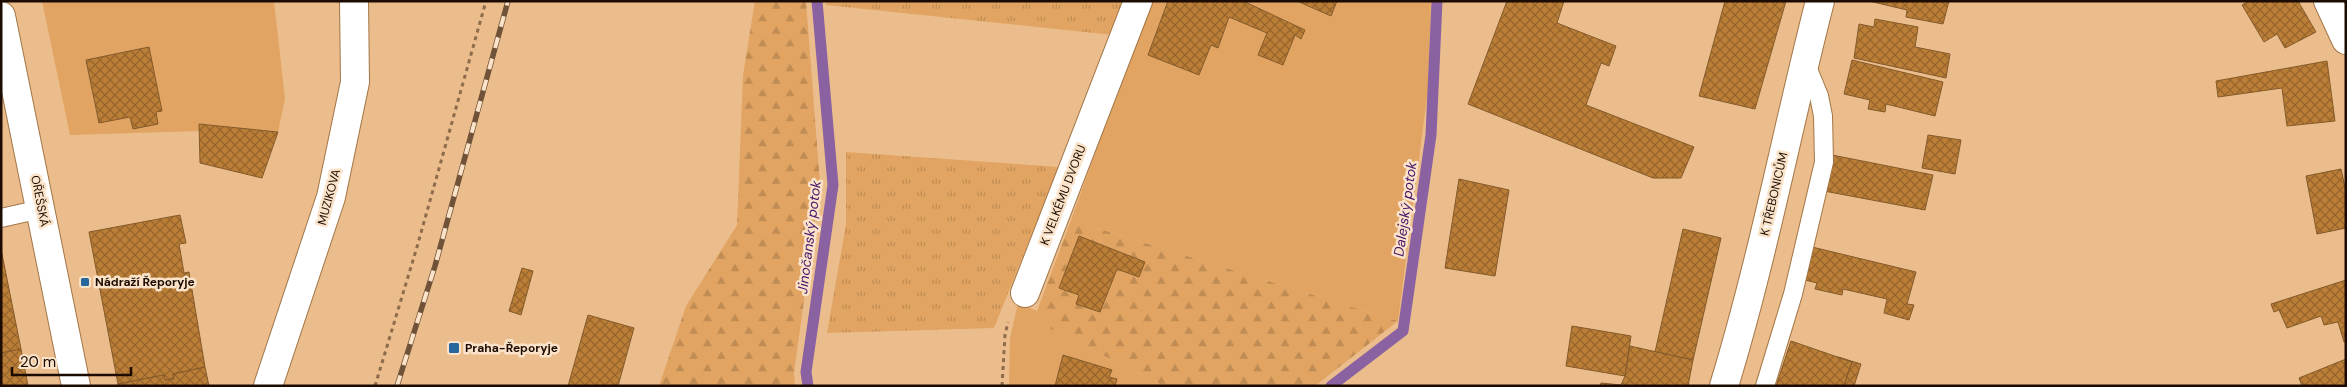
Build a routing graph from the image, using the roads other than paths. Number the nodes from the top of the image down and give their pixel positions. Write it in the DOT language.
graph roads {
  1 [pos="354,1"];
  2 [pos="1138,1"];
  3 [pos="1820,1"];
  4 [pos="2328,1"];
  5 [pos="1,16"];
  6 [pos="2346,40"];
  7 [pos="1805,61"];
  8 [pos="41,209"];
  9 [pos="1,218"];
  10 [pos="1025,293"];
  11 [pos="76,386"];
  12 [pos="268,386"];
  13 [pos="1724,386"];
  14 [pos="1765,386"];
  1 -- 12 [label="street, MUZIKOVA"];
  2 -- 10 [label="street, K VELKÉMU DVORU"];
  3 -- 7 [label="street, K TŘEBONICŮM"];
  4 -- 6 [label="street"];
  5 -- 8 [label="street, OŘEŠSKÁ"];
  7 -- 13 [label="street, K TŘEBONICŮM"];
  7 -- 14 [label="lane"];
  8 -- 9 [label="lane"];
  8 -- 11 [label="street, OŘEŠSKÁ"];
}
